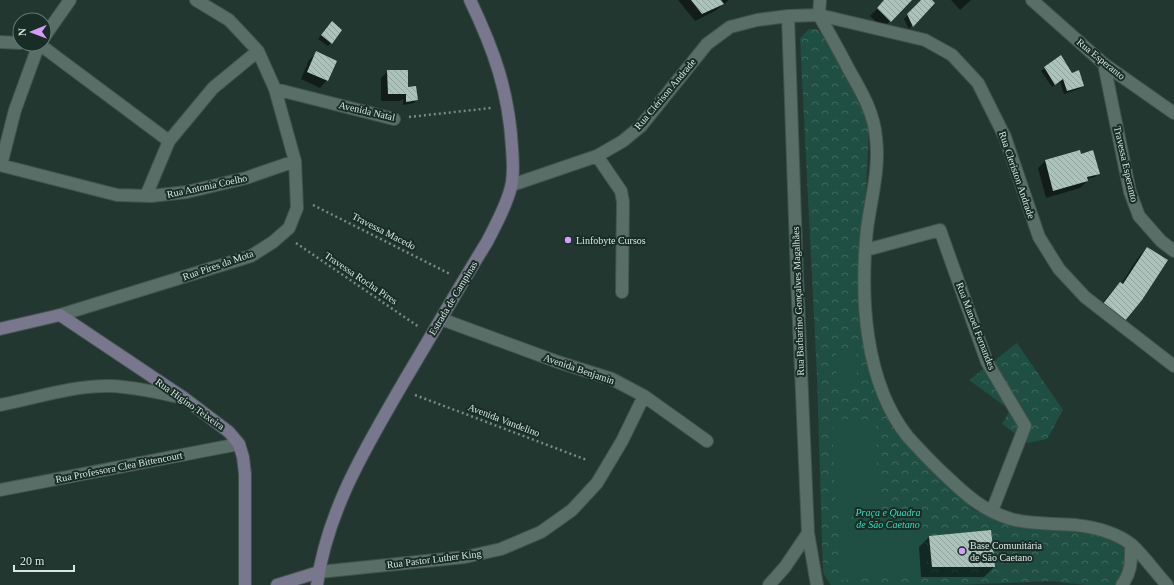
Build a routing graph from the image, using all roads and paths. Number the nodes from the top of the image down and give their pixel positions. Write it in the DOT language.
graph roads {
  1 [pos="70,0"];
  2 [pos="196,0"];
  3 [pos="470,0"];
  4 [pos="820,0"];
  5 [pos="1032,0"];
  6 [pos="819,15"];
  7 [pos="788,16"];
  8 [pos="52,26"];
  9 [pos="0,42"];
  10 [pos="12,43"];
  11 [pos="258,51"];
  12 [pos="36,52"];
  13 [pos="50,52"];
  14 [pos="1104,64"];
  15 [pos="275,89"];
  16 [pos="508,106"];
  17 [pos="1174,113"];
  18 [pos="394,119"];
  19 [pos="168,141"];
  20 [pos="597,156"];
  21 [pos="295,161"];
  22 [pos="1,165"];
  23 [pos="512,185"];
  24 [pos="146,196"];
  25 [pos="297,196"];
  26 [pos="282,234"];
  27 [pos="866,250"];
  28 [pos="1174,251"];
  29 [pos="464,281"];
  30 [pos="622,292"];
  31 [pos="60,315"];
  32 [pos="441,319"];
  33 [pos="0,329"];
  34 [pos="432,335"];
  35 [pos="1174,366"];
  36 [pos="416,395"];
  37 [pos="644,396"];
  38 [pos="184,398"];
  39 [pos="0,405"];
  40 [pos="707,441"];
  41 [pos="238,444"];
  42 [pos="587,460"];
  43 [pos="0,490"];
  44 [pos="992,511"];
  45 [pos="808,533"];
  46 [pos="1131,545"];
  47 [pos="318,572"];
  48 [pos="244,585"];
  49 [pos="277,585"];
  50 [pos="317,585"];
  51 [pos="769,585"];
  52 [pos="817,585"];
  53 [pos="1122,585"];
  54 [pos="1167,585"];
  1 -- 8 [label="street"];
  2 -- 11 [label="street, Rua Pires da Mota"];
  3 -- 16 [label="main road, Estrada de Campinas"];
  4 -- 6 [label="street"];
  5 -- 14 [label="street, Rua Esperanto"];
  6 -- 7 [label="street, Rua Clérison Andrade"];
  6 -- 27 [label="street"];
  6 -- 35 [label="street, Rua Cleriston Andrade"];
  7 -- 20 [label="street, Rua Clérison Andrade"];
  7 -- 45 [label="street, Rua Barbarino Gonçalves Magalhães"];
  9 -- 10 [label="street"];
  11 -- 15 [label="street, Rua Pires da Mota"];
  11 -- 19 [label="street"];
  12 -- 22 [label="street"];
  13 -- 19 [label="street"];
  14 -- 17 [label="street, Rua Esperanto"];
  14 -- 28 [label="street, Travessa Esperanto"];
  15 -- 18 [label="street, Avenida Natal"];
  15 -- 21 [label="street, Rua Pires da Mota"];
  16 -- 18 [label="path, Avenida Natal"];
  16 -- 23 [label="main road, Estrada de Campinas"];
  19 -- 24 [label="street"];
  20 -- 23 [label="street, Rua Clérison Andrade"];
  20 -- 30 [label="street"];
  21 -- 24 [label="street, Rua Antonia Coelho"];
  21 -- 25 [label="street, Rua Pires da Mota"];
  22 -- 24 [label="street, Rua Antonia Coelho"];
  23 -- 29 [label="main road, Estrada de Campinas"];
  25 -- 26 [label="street, Rua Pires da Mota"];
  25 -- 29 [label="path, Travessa Macedo"];
  26 -- 31 [label="street, Rua Pires da Mota"];
  26 -- 34 [label="path, Travessa Rocha Pires"];
  27 -- 44 [label="street"];
  27 -- 44 [label="street, Rua Manoel Fernandes"];
  29 -- 32 [label="main road, Estrada de Campinas"];
  31 -- 33 [label="main road, Rua Pires da Mota"];
  31 -- 38 [label="main road, Rua Higino Teixeira"];
  32 -- 34 [label="main road, Estrada de Campinas"];
  32 -- 37 [label="street, Avenida Benjamin"];
  34 -- 47 [label="main road, Estrada de Campinas"];
  36 -- 42 [label="path, Avenida Vandelino"];
  37 -- 40 [label="street, Avenida Benjamin"];
  37 -- 47 [label="street, Rua Pastor Luther King"];
  38 -- 39 [label="street"];
  38 -- 41 [label="main road, Rua Higino Teixeira"];
  41 -- 43 [label="street, Rua Professora Clea Bittencourt"];
  41 -- 48 [label="main road, Rua Higino Teixeira"];
  44 -- 46 [label="street"];
  45 -- 51 [label="street"];
  45 -- 52 [label="street, Rua Barbarino Gonçalves Magalhães"];
  46 -- 53 [label="street"];
  46 -- 54 [label="street"];
  47 -- 49 [label="main road"];
  47 -- 50 [label="main road, Estrada de Campinas"];
}
